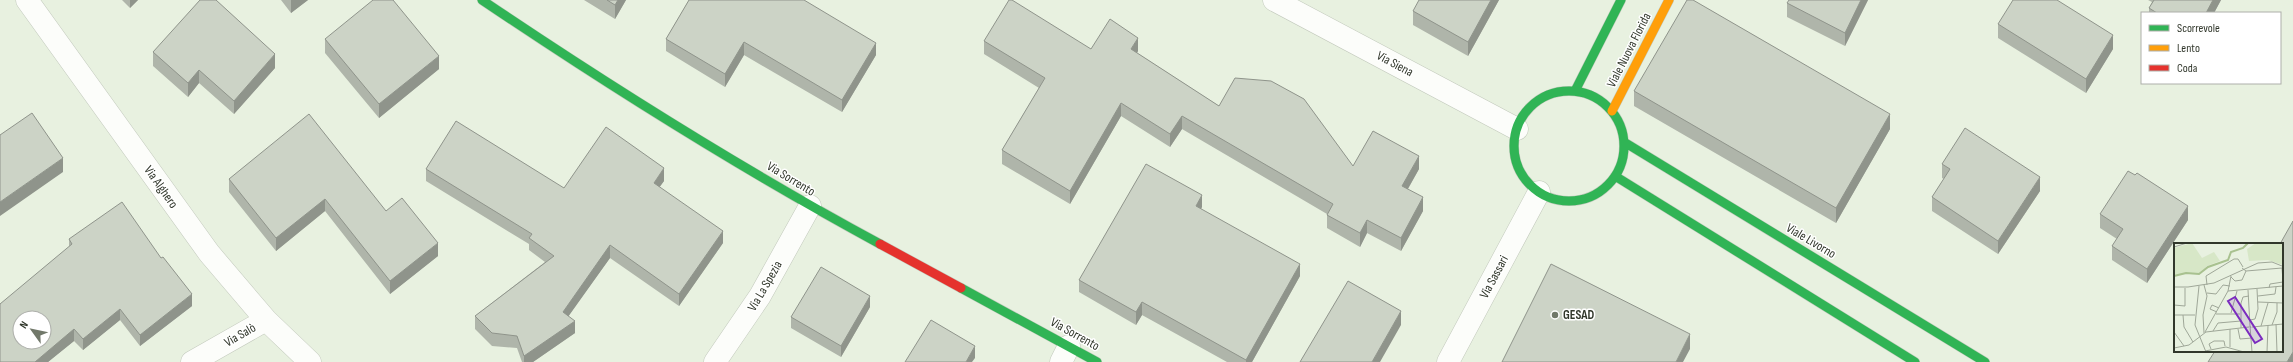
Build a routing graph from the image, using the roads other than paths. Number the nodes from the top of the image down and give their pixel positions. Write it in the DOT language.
graph roads {
  1 [pos="27,0"];
  2 [pos="482,0"];
  3 [pos="1274,0"];
  4 [pos="1621,0"];
  5 [pos="1669,0"];
  6 [pos="1575,91"];
  7 [pos="1612,111"];
  8 [pos="1516,129"];
  9 [pos="1624,142"];
  10 [pos="1615,176"];
  11 [pos="1539,192"];
  12 [pos="810,206"];
  13 [pos="266,320"];
  14 [pos="1065,354"];
  15 [pos="192,362"];
  16 [pos="310,362"];
  17 [pos="715,362"];
  18 [pos="1098,362"];
  19 [pos="1448,362"];
  20 [pos="1915,362"];
  21 [pos="1985,362"];
  1 -- 13 [label="street, Via Alghero"];
  2 -- 12 [label="street, Via Sorrento"];
  3 -- 8 [label="street, Via Siena"];
  4 -- 6 [label="street"];
  5 -- 7 [label="street, Viale Nuova Florida"];
  6 -- 7 [label="street"];
  6 -- 8 [label="street"];
  7 -- 9 [label="street"];
  8 -- 11 [label="street"];
  9 -- 10 [label="street"];
  9 -- 21 [label="street, Viale Livorno"];
  10 -- 11 [label="street"];
  10 -- 20 [label="street"];
  11 -- 19 [label="street, Via Sassari"];
  12 -- 14 [label="street, Via Sorrento"];
  12 -- 17 [label="street, Via La Spezia"];
  13 -- 15 [label="street, Via Salò"];
  13 -- 16 [label="street, Via Alghero"];
  14 -- 18 [label="street, Via Sorrento"];
}
